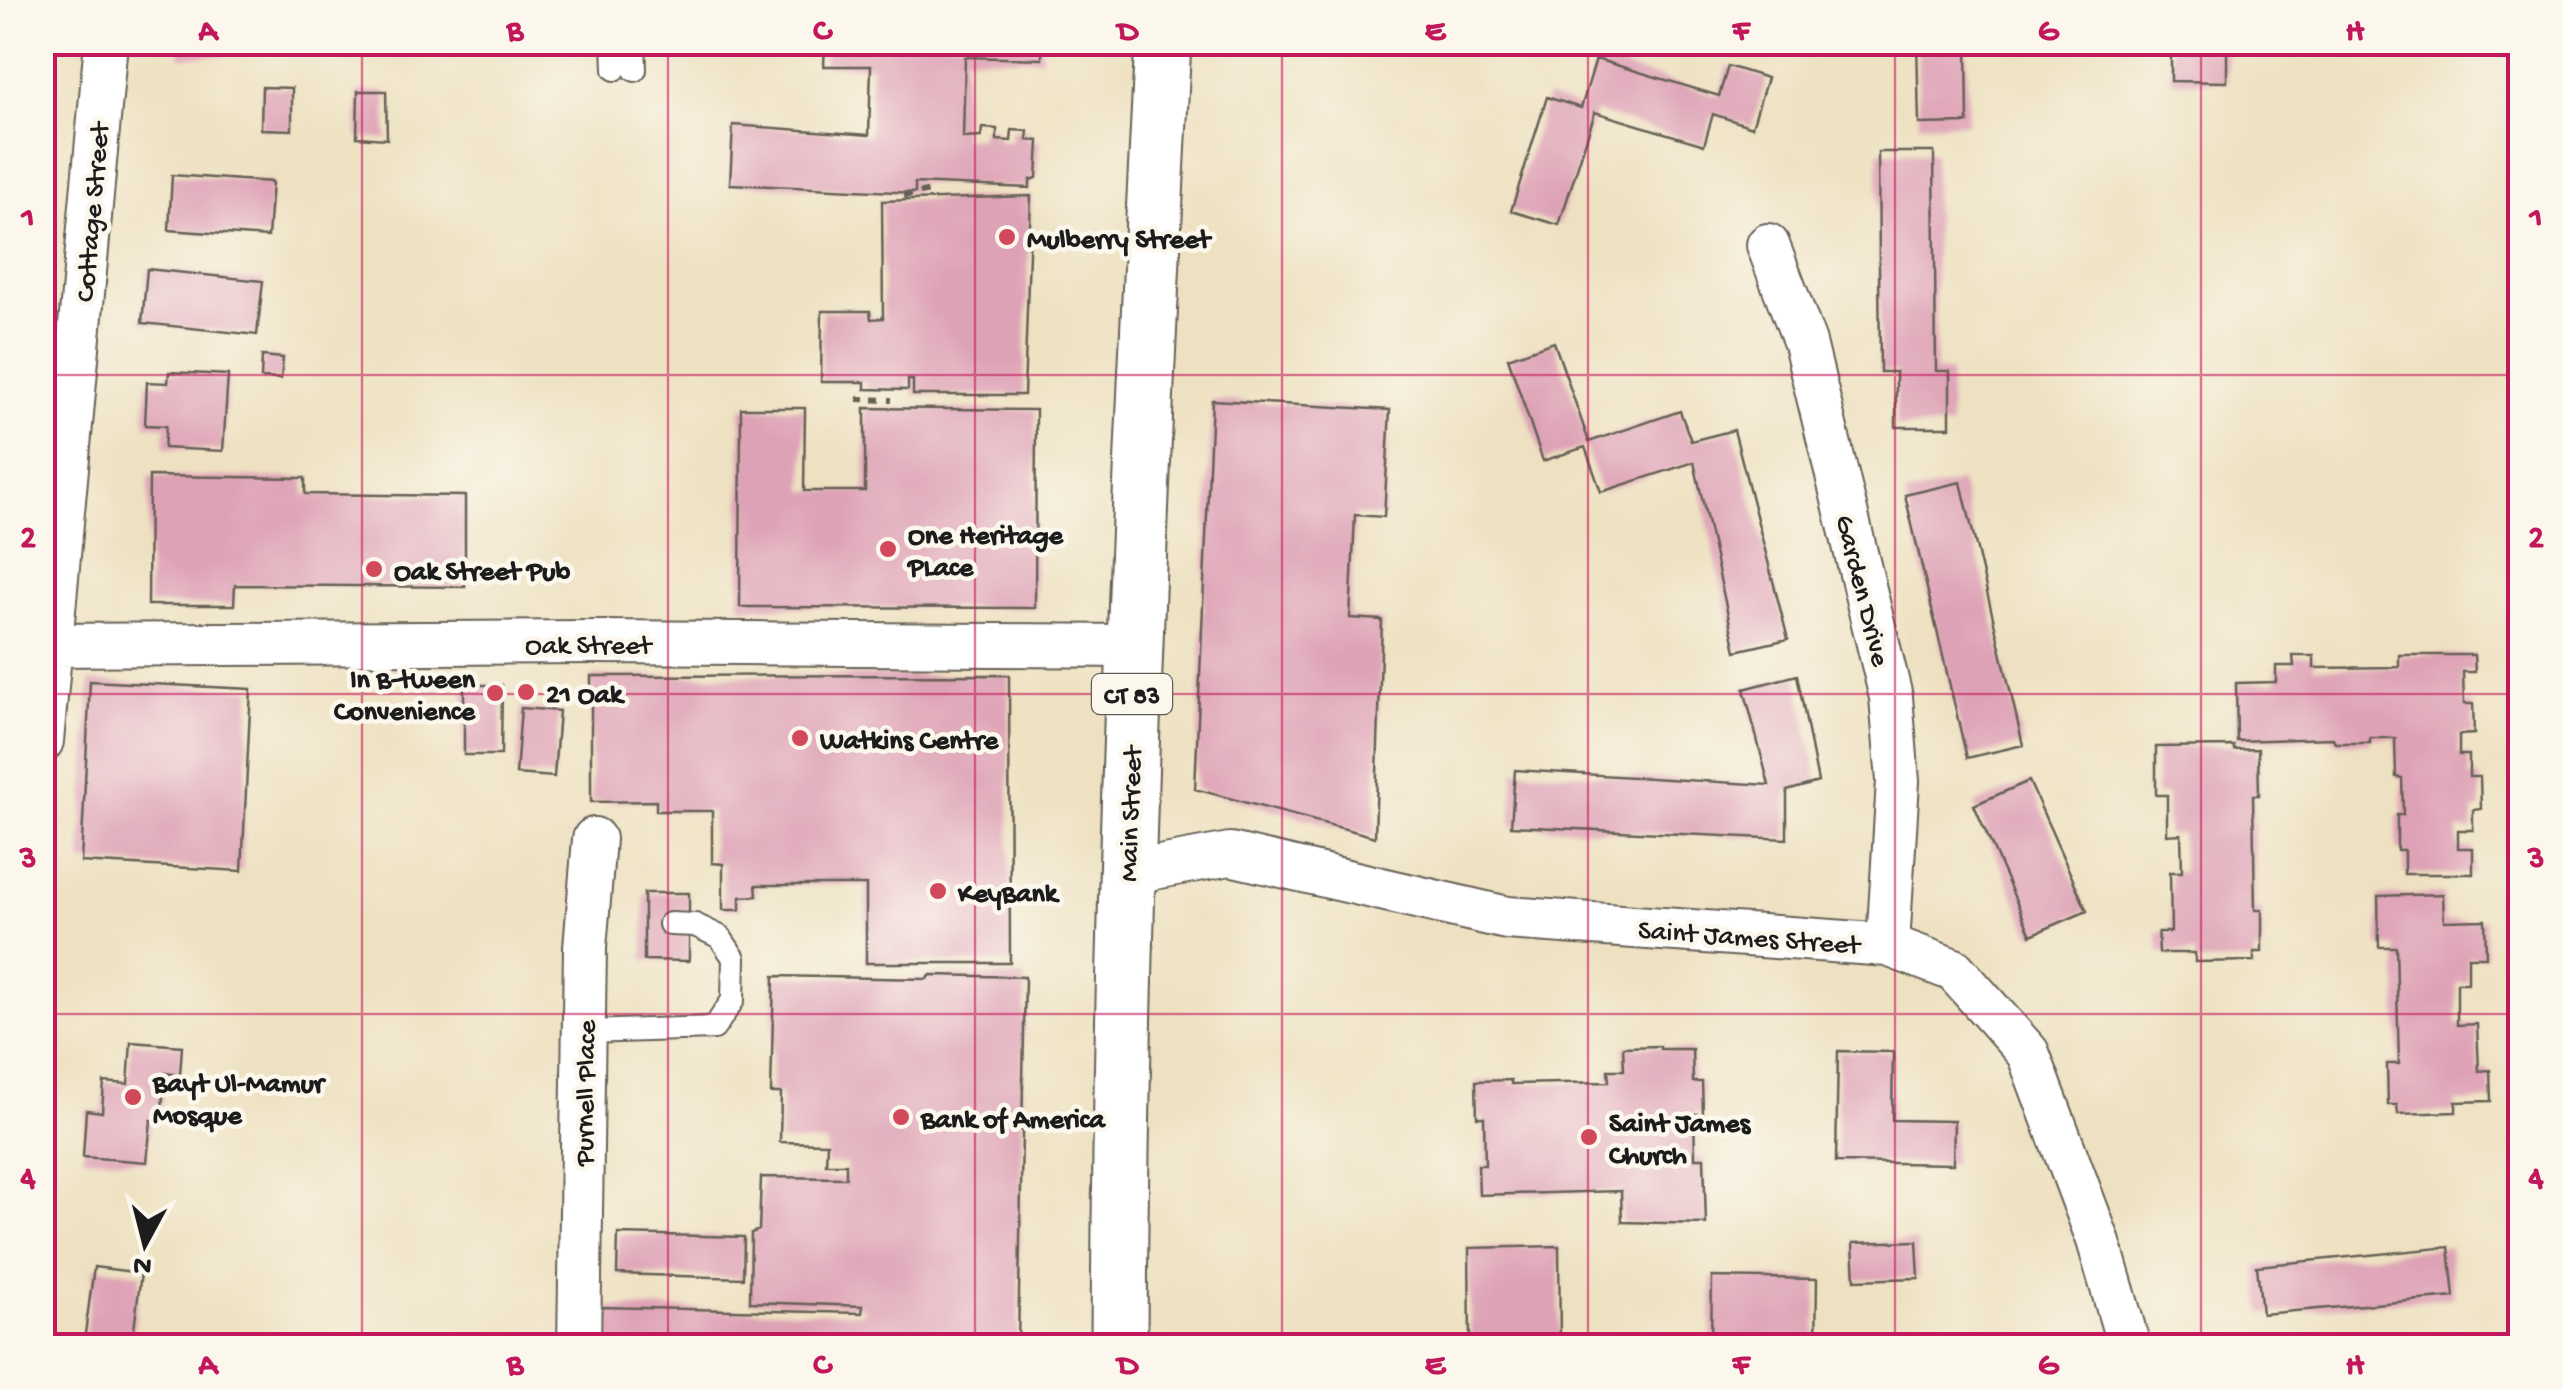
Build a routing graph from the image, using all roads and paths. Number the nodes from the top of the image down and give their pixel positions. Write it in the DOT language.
graph roads {
  1 [pos="106,42"];
  2 [pos="614,42"];
  3 [pos="634,42"];
  4 [pos="1163,42"];
  5 [pos="931,191"];
  6 [pos="904,196"];
  7 [pos="1768,245"];
  8 [pos="856,400"];
  9 [pos="892,400"];
  10 [pos="47,645"];
  11 [pos="1133,646"];
  12 [pos="42,741"];
  13 [pos="594,839"];
  14 [pos="1127,873"];
  15 [pos="670,924"];
  16 [pos="1888,946"];
  17 [pos="584,1032"];
  18 [pos="579,1346"];
  19 [pos="1119,1346"];
  20 [pos="2130,1346"];
  1 -- 10 [label="street, Cottage Street"];
  2 -- 3 [label="lane"];
  4 -- 11 [label="main road, Main Street / CT 83"];
  5 -- 6 [label="path"];
  7 -- 16 [label="street, Garden Drive"];
  8 -- 9 [label="path"];
  10 -- 11 [label="street, Oak Street"];
  10 -- 12 [label="street, Cottage Street"];
  11 -- 14 [label="main road, Main Street / CT 83"];
  13 -- 17 [label="street, Purnell Place"];
  14 -- 16 [label="street, Saint James Street"];
  14 -- 19 [label="main road, Main Street / CT 83"];
  15 -- 17 [label="lane"];
  16 -- 20 [label="street, Saint James Street"];
  17 -- 18 [label="street, Purnell Place"];
}
